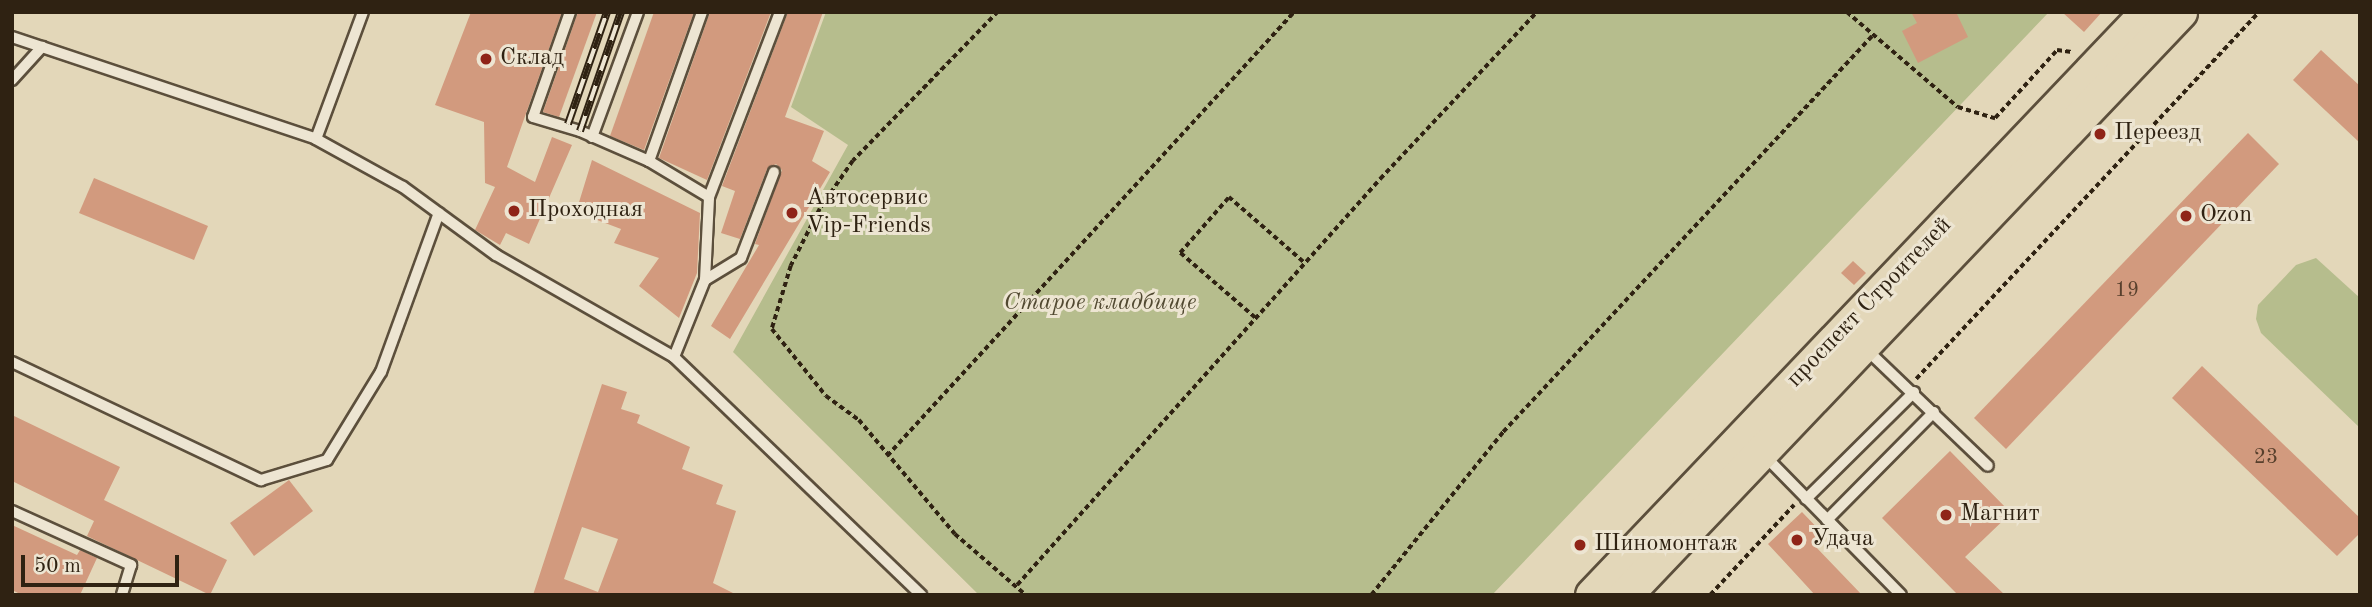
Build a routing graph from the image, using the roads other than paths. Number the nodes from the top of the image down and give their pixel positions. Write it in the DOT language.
graph roads {
  1 [pos="363,12"];
  2 [pos="570,12"];
  3 [pos="638,12"];
  4 [pos="702,12"];
  5 [pos="780,12"];
  6 [pos="2147,12"];
  7 [pos="2180,12"];
  8 [pos="12,37"];
  9 [pos="42,47"];
  10 [pos="12,80"];
  11 [pos="592,136"];
  12 [pos="316,139"];
  13 [pos="649,161"];
  14 [pos="774,172"];
  15 [pos="709,197"];
  16 [pos="439,213"];
  17 [pos="705,280"];
  18 [pos="1863,346"];
  19 [pos="674,357"];
  20 [pos="12,362"];
  21 [pos="1912,389"];
  22 [pos="1934,412"];
  23 [pos="1761,452"];
  24 [pos="1988,466"];
  25 [pos="1805,497"];
  26 [pos="12,511"];
  27 [pos="1827,520"];
  28 [pos="122,595"];
  29 [pos="921,595"];
  30 [pos="1592,595"];
  31 [pos="1625,595"];
  32 [pos="1901,595"];
  1 -- 12 [label="lane"];
  2 -- 11 [label="lane"];
  3 -- 11 [label="lane"];
  4 -- 13 [label="lane"];
  5 -- 15 [label="lane"];
  6 -- 30 [label="main road, проспект Строителей"];
  7 -- 18 [label="main road, проспект Строителей"];
  8 -- 9 [label="lane"];
  9 -- 10 [label="lane"];
  9 -- 12 [label="lane"];
  11 -- 13 [label="lane"];
  12 -- 16 [label="lane"];
  13 -- 15 [label="lane"];
  14 -- 17 [label="lane"];
  15 -- 17 [label="lane"];
  16 -- 19 [label="lane"];
  16 -- 20 [label="lane"];
  17 -- 19 [label="lane"];
  18 -- 21 [label="lane"];
  18 -- 23 [label="main road, проспект Строителей"];
  19 -- 29 [label="lane"];
  21 -- 22 [label="lane"];
  21 -- 25 [label="lane"];
  22 -- 24 [label="lane"];
  22 -- 27 [label="lane"];
  23 -- 25 [label="lane"];
  23 -- 31 [label="main road, проспект Строителей"];
  25 -- 27 [label="lane"];
  26 -- 28 [label="lane"];
  27 -- 32 [label="lane"];
}
